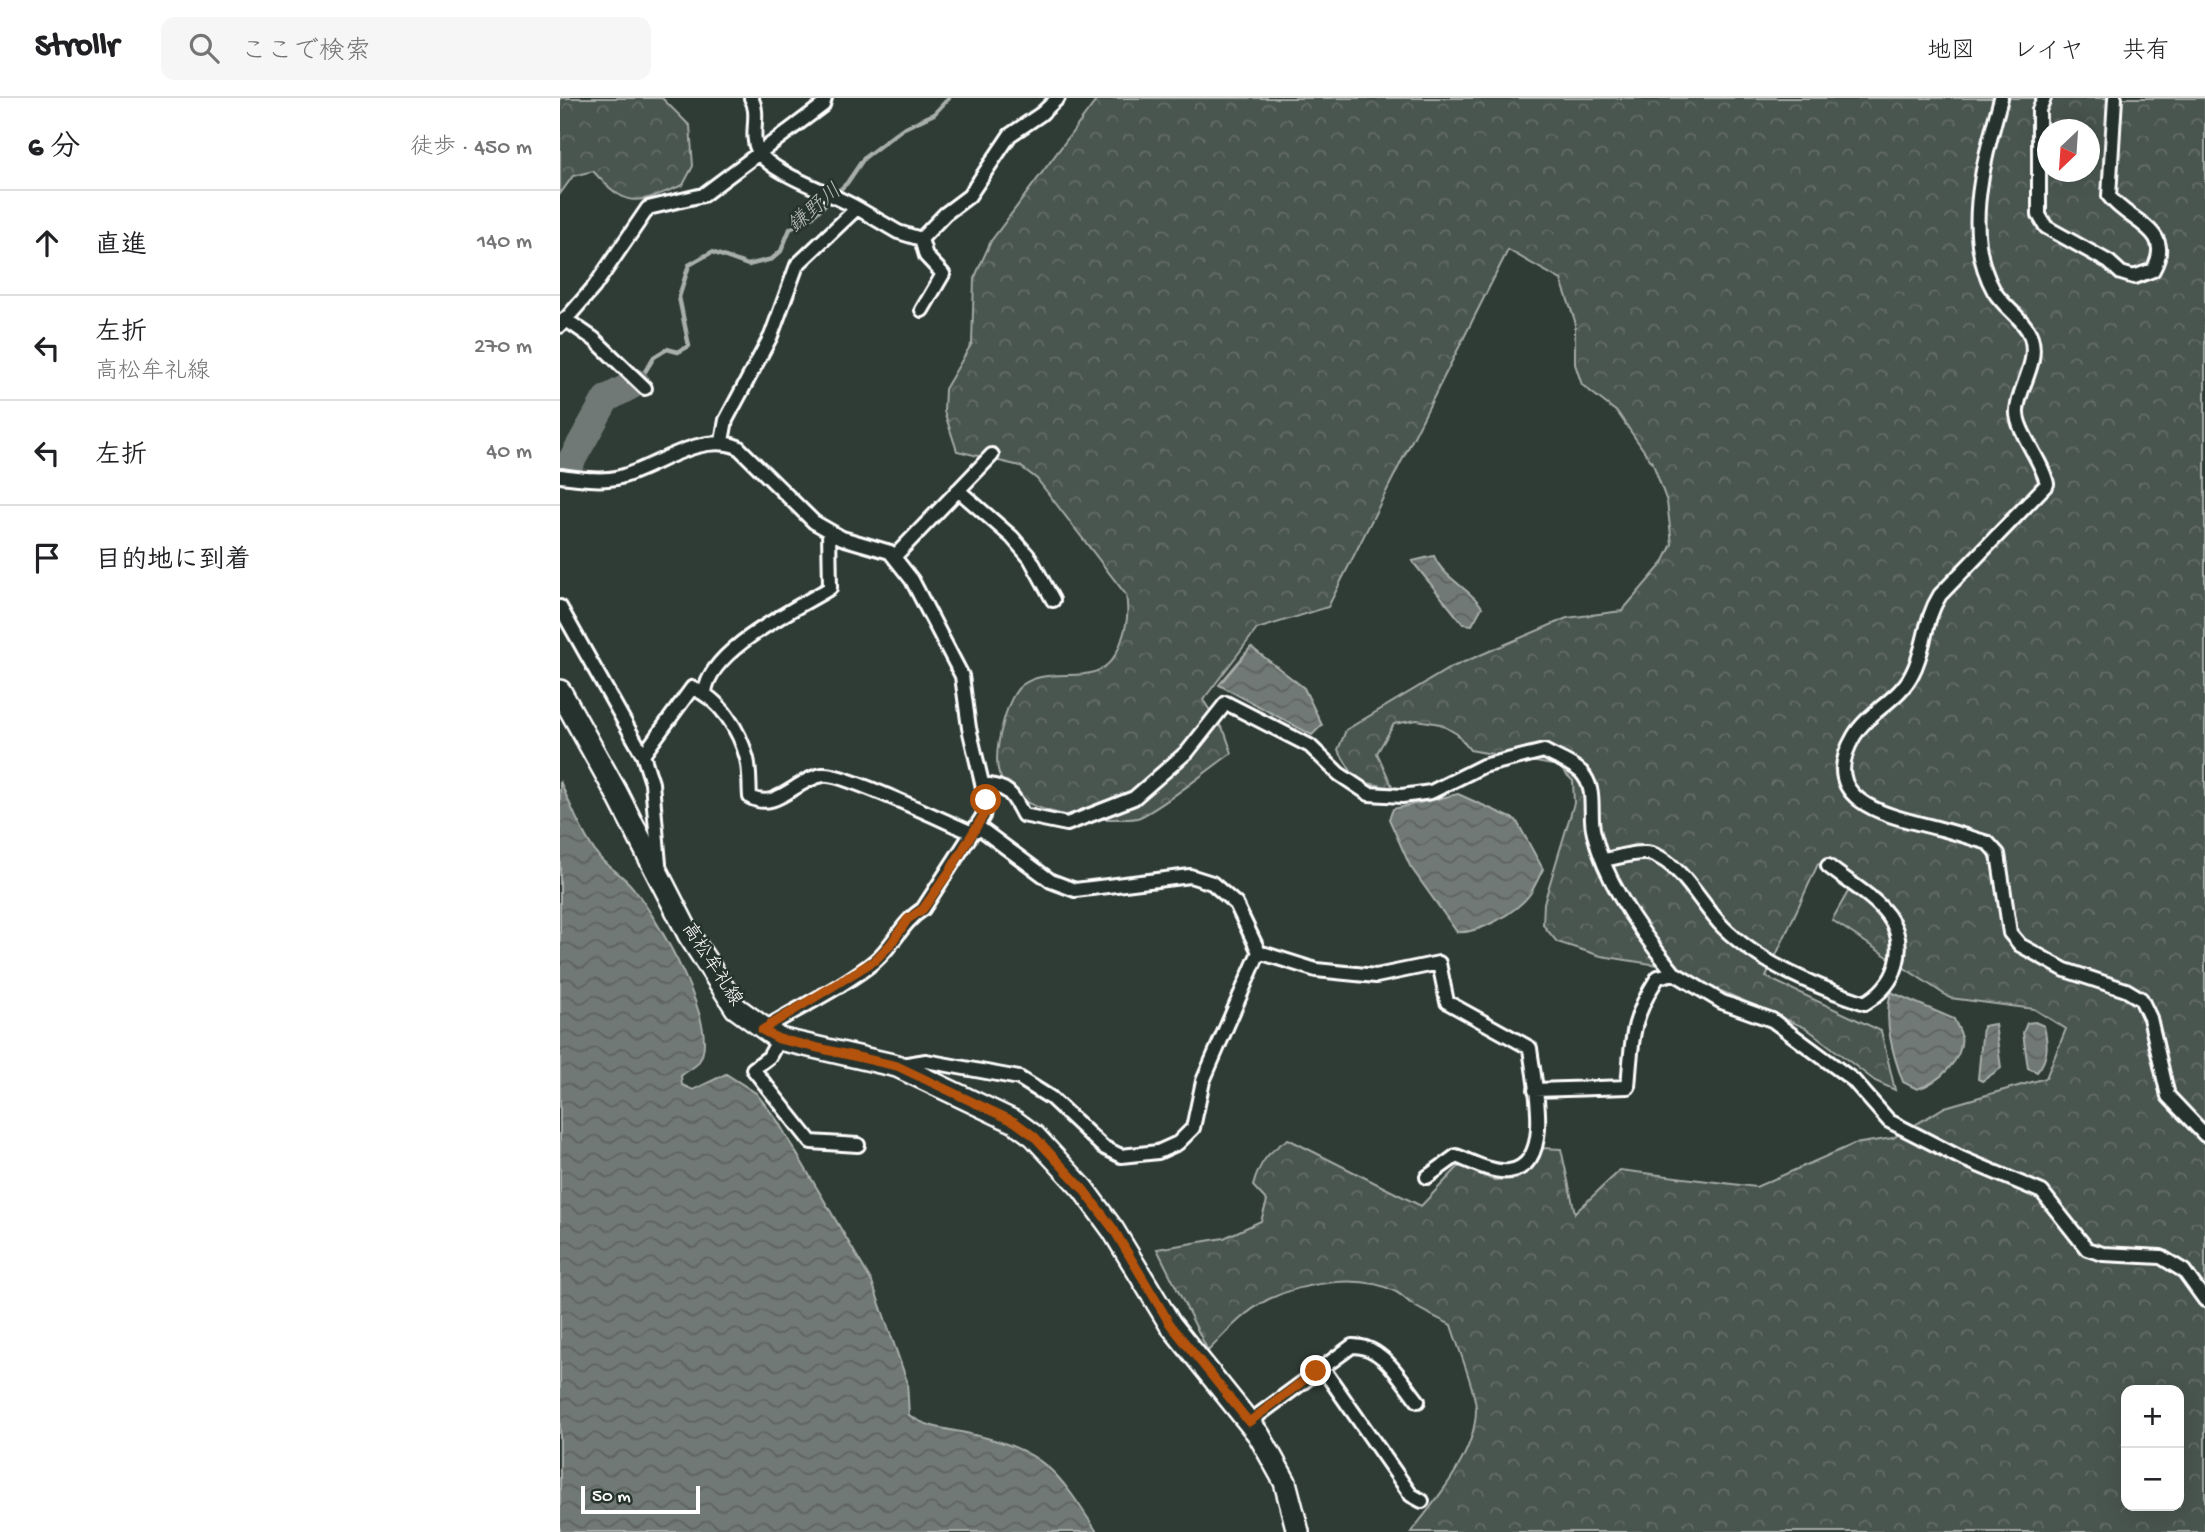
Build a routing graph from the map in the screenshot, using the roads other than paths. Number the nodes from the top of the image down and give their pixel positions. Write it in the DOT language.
graph roads {
  1 [pos="751,98"];
  2 [pos="825,98"];
  3 [pos="1058,98"];
  4 [pos="2001,98"];
  5 [pos="2044,98"];
  6 [pos="2115,98"];
  7 [pos="760,154"];
  8 [pos="857,208"];
  9 [pos="921,239"];
  10 [pos="922,310"];
  11 [pos="562,323"];
  12 [pos="645,388"];
  13 [pos="722,441"];
  14 [pos="992,454"];
  15 [pos="560,476"];
  16 [pos="958,490"];
  17 [pos="829,531"];
  18 [pos="894,557"];
  19 [pos="1053,600"];
  20 [pos="560,607"];
  21 [pos="560,691"];
  22 [pos="705,693"];
  23 [pos="643,755"];
  24 [pos="982,784"];
  25 [pos="970,832"];
  26 [pos="1604,860"];
  27 [pos="1828,866"];
  28 [pos="660,876"];
  29 [pos="1259,952"];
  30 [pos="1674,973"];
  31 [pos="770,1034"];
  32 [pos="897,1066"];
  33 [pos="1535,1090"];
  34 [pos="2205,1135"];
  35 [pos="858,1145"];
  36 [pos="1427,1177"];
  37 [pos="2205,1300"];
  38 [pos="1316,1371"];
  39 [pos="1418,1401"];
  40 [pos="1249,1422"];
  41 [pos="1422,1501"];
  42 [pos="1298,1532"];
  1 -- 7 [label="street"];
  2 -- 7 [label="street"];
  3 -- 9 [label="street"];
  4 -- 34 [label="street"];
  5 -- 6 [label="street"];
  7 -- 8 [label="street"];
  7 -- 11 [label="street"];
  8 -- 9 [label="street"];
  8 -- 13 [label="street"];
  9 -- 10 [label="street"];
  11 -- 12 [label="street"];
  13 -- 15 [label="street"];
  13 -- 17 [label="street"];
  14 -- 16 [label="street"];
  16 -- 18 [label="street"];
  16 -- 19 [label="street"];
  17 -- 18 [label="street"];
  17 -- 22 [label="street"];
  18 -- 24 [label="street"];
  20 -- 23 [label="street"];
  21 -- 28 [label="main road, 高松牟礼線"];
  22 -- 23 [label="street"];
  22 -- 25 [label="street"];
  23 -- 28 [label="street"];
  24 -- 25 [label="street"];
  24 -- 26 [label="street"];
  25 -- 29 [label="street"];
  25 -- 31 [label="street"];
  26 -- 27 [label="street"];
  26 -- 30 [label="street"];
  28 -- 31 [label="main road, 高松牟礼線"];
  29 -- 32 [label="street"];
  29 -- 33 [label="street"];
  30 -- 33 [label="street"];
  30 -- 37 [label="street"];
  31 -- 32 [label="main road, 高松牟礼線"];
  31 -- 35 [label="street"];
  32 -- 40 [label="main road, 高松牟礼線"];
  33 -- 36 [label="street"];
  38 -- 39 [label="street"];
  38 -- 40 [label="street"];
  38 -- 41 [label="street"];
  40 -- 42 [label="main road, 高松牟礼線"];
}
